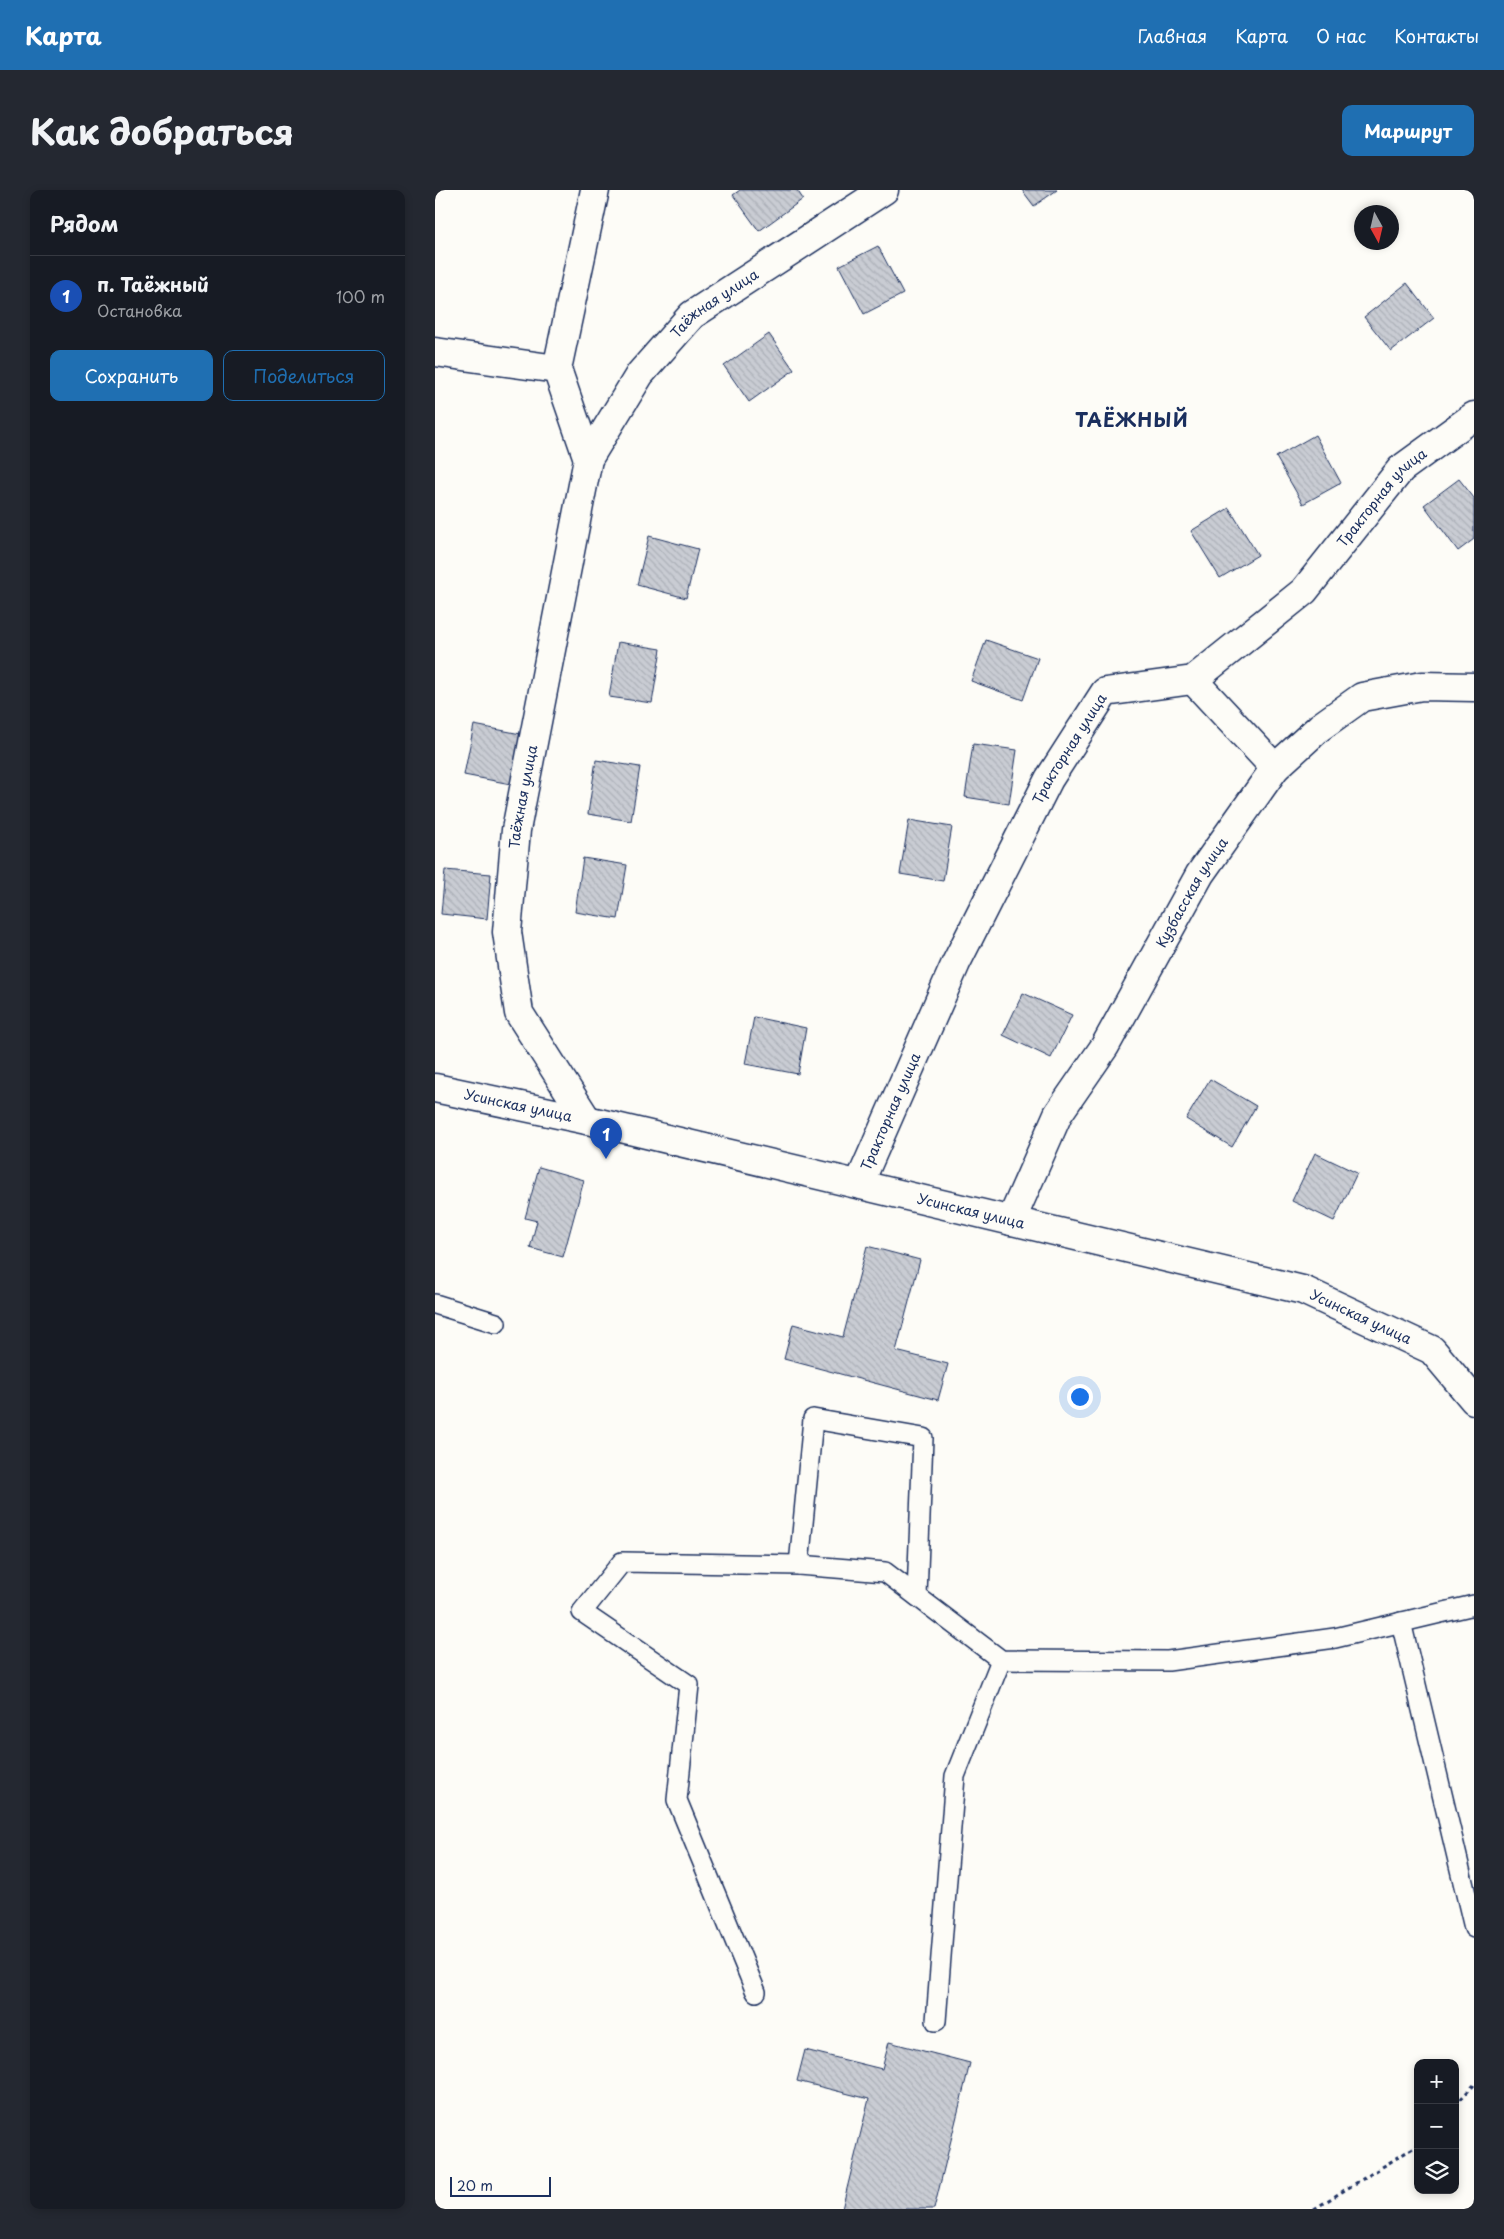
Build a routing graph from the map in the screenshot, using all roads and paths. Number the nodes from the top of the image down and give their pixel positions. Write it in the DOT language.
graph roads {
  1 [pos="595,190"];
  2 [pos="883,190"];
  3 [pos="435,352"];
  4 [pos="557,369"];
  5 [pos="1474,416"];
  6 [pos="588,459"];
  7 [pos="1193,680"];
  8 [pos="1474,687"];
  9 [pos="1275,768"];
  10 [pos="435,1088"];
  11 [pos="587,1120"];
  12 [pos="859,1184"];
  13 [pos="1011,1221"];
  14 [pos="435,1304"];
  15 [pos="496,1323"];
  16 [pos="1474,1400"];
  17 [pos="799,1565"];
  18 [pos="917,1596"];
  19 [pos="1474,1605"];
  20 [pos="1401,1622"];
  21 [pos="1001,1660"];
  22 [pos="1474,1928"];
  23 [pos="756,1992"];
  24 [pos="936,2021"];
  25 [pos="1474,2085"];
  26 [pos="1456,2104"];
  27 [pos="1414,2147"];
  28 [pos="1313,2209"];
  1 -- 4 [label="street"];
  2 -- 6 [label="street, Таёжная улица"];
  3 -- 4 [label="street"];
  4 -- 6 [label="street, Таёжная улица"];
  5 -- 7 [label="street, Тракторная улица"];
  6 -- 11 [label="street, Таёжная улица"];
  7 -- 9 [label="street"];
  7 -- 12 [label="street, Тракторная улица"];
  8 -- 9 [label="street, Кузбасская улица"];
  9 -- 13 [label="street, Кузбасская улица"];
  10 -- 11 [label="street, Усинская улица"];
  11 -- 12 [label="street, Усинская улица"];
  12 -- 13 [label="street, Усинская улица"];
  13 -- 16 [label="street, Усинская улица"];
  14 -- 15 [label="lane"];
  17 -- 18 [label="lane"];
  17 -- 18 [label="lane"];
  17 -- 23 [label="lane"];
  18 -- 21 [label="lane"];
  19 -- 20 [label="lane"];
  20 -- 21 [label="lane"];
  20 -- 22 [label="lane"];
  21 -- 24 [label="lane"];
  25 -- 26 [label="path"];
  27 -- 28 [label="path"];
}
